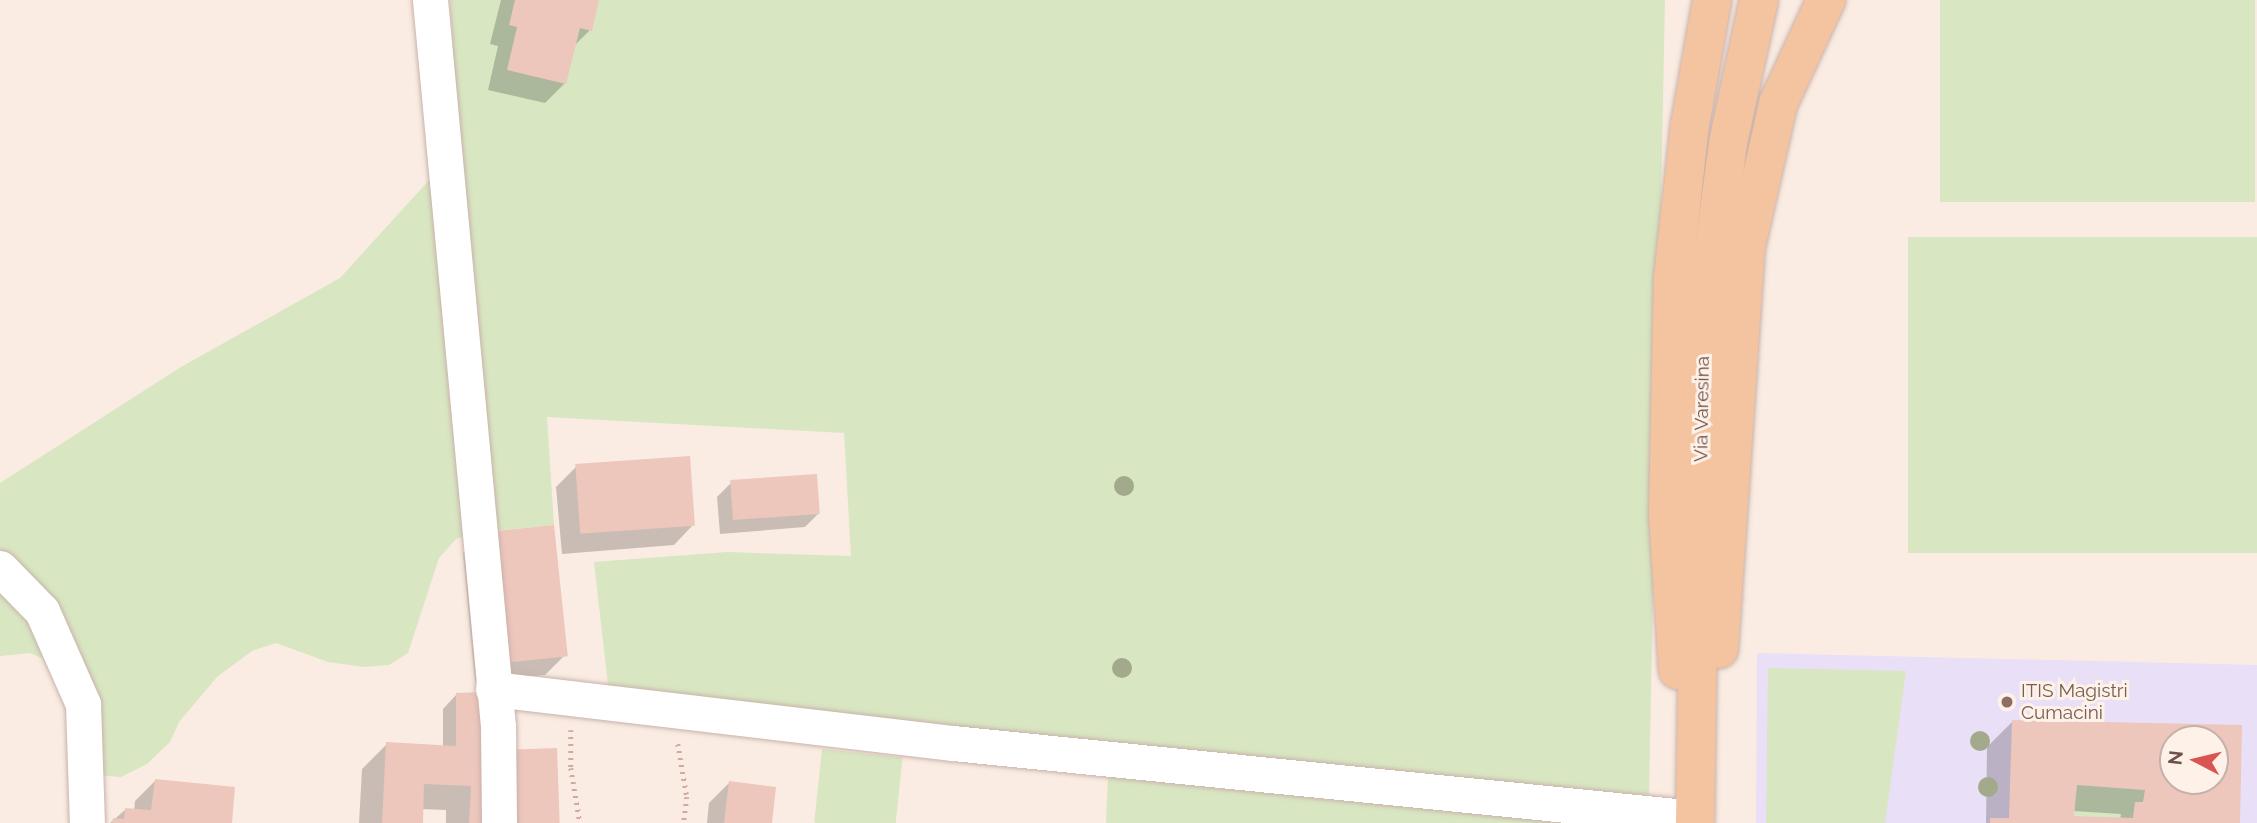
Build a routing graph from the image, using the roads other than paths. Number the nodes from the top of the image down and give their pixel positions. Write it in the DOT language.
graph roads {
  1 [pos="430,0"];
  2 [pos="1712,0"];
  3 [pos="1759,0"];
  4 [pos="1826,0"];
  5 [pos="0,568"];
  6 [pos="494,689"];
  7 [pos="1695,812"];
  8 [pos="87,823"];
  9 [pos="499,823"];
  1 -- 6 [label="street"];
  2 -- 7 [label="main road"];
  3 -- 7 [label="main road, Via Varesina"];
  4 -- 7 [label="main road"];
  5 -- 8 [label="street"];
  6 -- 7 [label="street"];
  6 -- 9 [label="street"];
}
